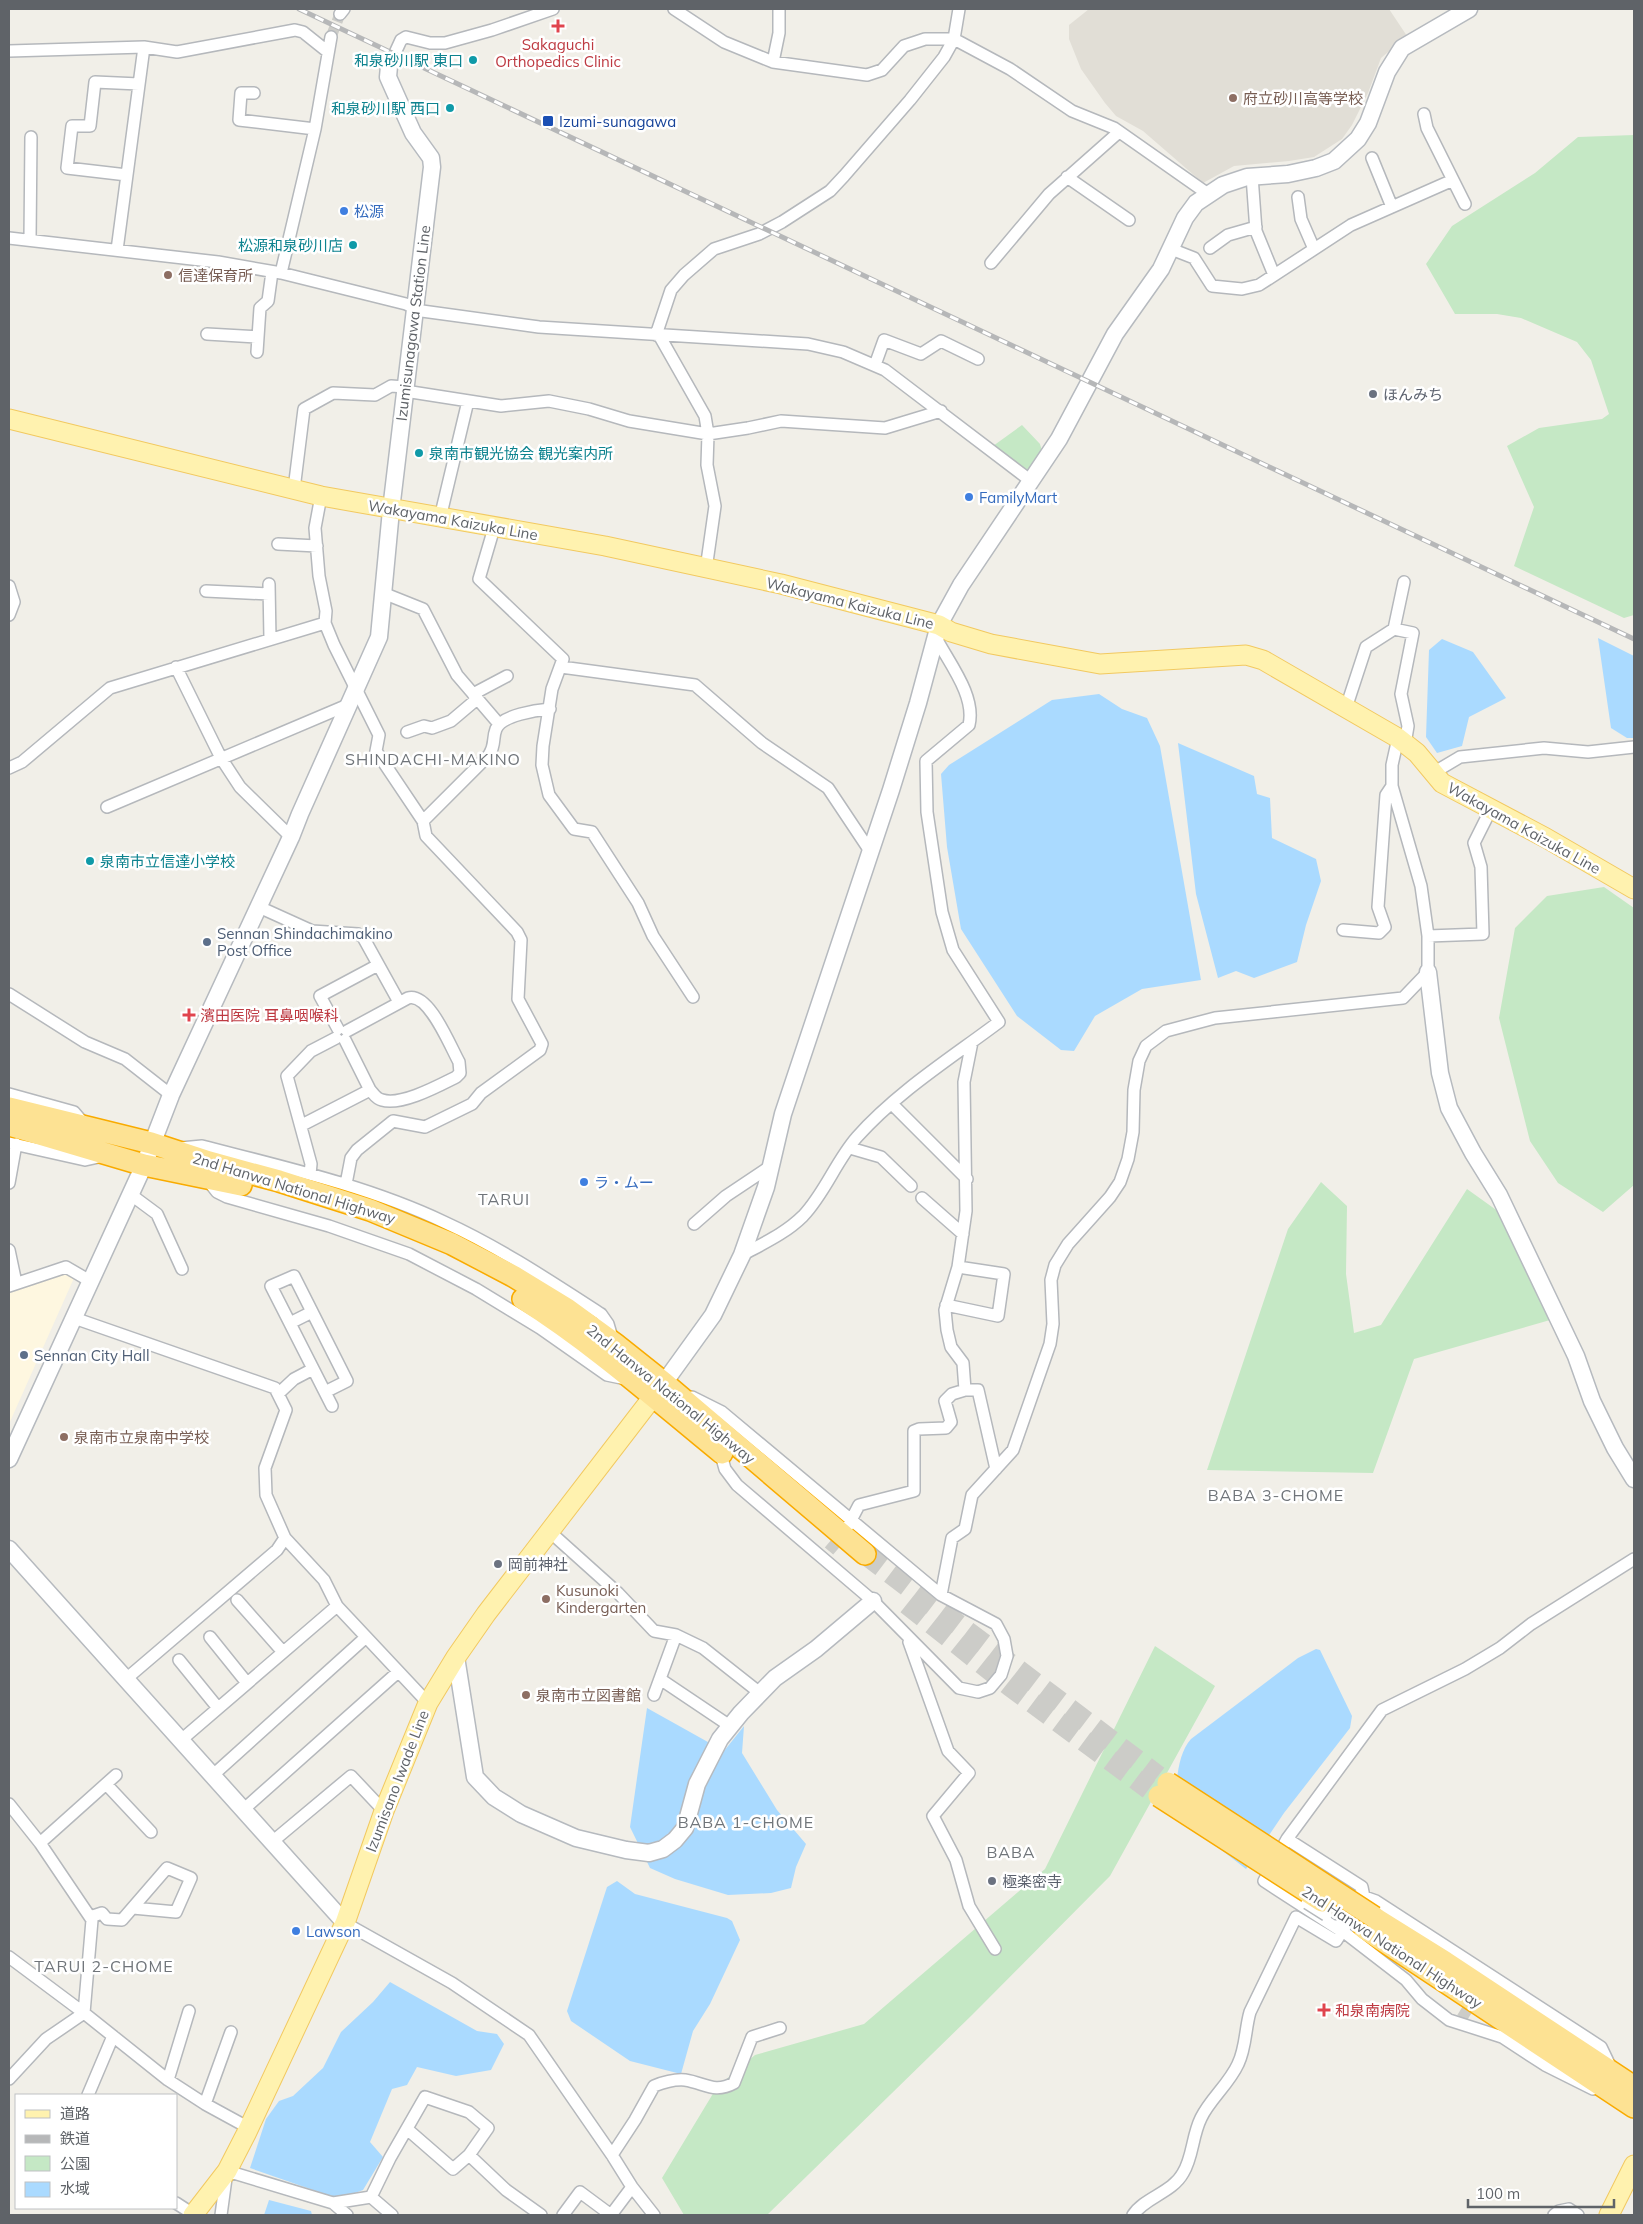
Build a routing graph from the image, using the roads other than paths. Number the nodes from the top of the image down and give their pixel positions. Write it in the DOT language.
graph roads {
  1 [pos="553,9"];
  2 [pos="674,9"];
  3 [pos="779,9"];
  4 [pos="959,9"];
  5 [pos="1464,10"];
  6 [pos="331,37"];
  7 [pos="954,39"];
  8 [pos="144,46"];
  9 [pos="9,50"];
  10 [pos="328,52"];
  11 [pos="773,62"];
  12 [pos="389,66"];
  13 [pos="139,84"];
  14 [pos="254,93"];
  15 [pos="1424,114"];
  16 [pos="314,129"];
  17 [pos="1119,132"];
  18 [pos="32,137"];
  19 [pos="1372,158"];
  20 [pos="128,175"];
  21 [pos="1252,176"];
  22 [pos="1068,177"];
  23 [pos="1453,180"];
  24 [pos="1208,194"];
  25 [pos="1298,197"];
  26 [pos="1465,204"];
  27 [pos="1392,207"];
  28 [pos="1129,220"];
  29 [pos="1256,226"];
  30 [pos="9,238"];
  31 [pos="30,239"];
  32 [pos="1210,248"];
  33 [pos="1171,249"];
  34 [pos="1314,249"];
  35 [pos="117,250"];
  36 [pos="992,263"];
  37 [pos="276,272"];
  38 [pos="1274,275"];
  39 [pos="415,308"];
  40 [pos="207,334"];
  41 [pos="658,335"];
  42 [pos="258,337"];
  43 [pos="257,352"];
  44 [pos="978,359"];
  45 [pos="875,365"];
  46 [pos="405,389"];
  47 [pos="468,401"];
  48 [pos="941,411"];
  49 [pos="9,419"];
  50 [pos="708,434"];
  51 [pos="1031,481"];
  52 [pos="294,489"];
  53 [pos="321,496"];
  54 [pos="391,510"];
  55 [pos="440,518"];
  56 [pos="494,528"];
  57 [pos="278,544"];
  58 [pos="317,546"];
  59 [pos="706,569"];
  60 [pos="1404,582"];
  61 [pos="9,586"];
  62 [pos="206,591"];
  63 [pos="383,594"];
  64 [pos="9,615"];
  65 [pos="326,623"];
  66 [pos="1394,629"];
  67 [pos="938,632"];
  68 [pos="270,639"];
  69 [pos="176,667"];
  70 [pos="561,667"];
  71 [pos="507,676"];
  72 [pos="353,697"];
  73 [pos="475,697"];
  74 [pos="1346,708"];
  75 [pos="550,709"];
  76 [pos="499,724"];
  77 [pos="407,732"];
  78 [pos="1401,741"];
  79 [pos="1634,747"];
  80 [pos="221,758"];
  81 [pos="9,768"];
  82 [pos="1433,773"];
  83 [pos="1392,786"];
  84 [pos="107,807"];
  85 [pos="1491,809"];
  86 [pos="423,821"];
  87 [pos="291,837"];
  88 [pos="870,851"];
  89 [pos="1634,889"];
  90 [pos="259,907"];
  91 [pos="1343,930"];
  92 [pos="1428,936"];
  93 [pos="378,965"];
  94 [pos="1428,972"];
  95 [pos="9,994"];
  96 [pos="693,997"];
  97 [pos="400,1002"];
  98 [pos="341,1034"];
  99 [pos="972,1042"];
  100 [pos="370,1090"];
  101 [pos="9,1094"];
  102 [pos="171,1095"];
  103 [pos="892,1104"];
  104 [pos="9,1108"];
  105 [pos="302,1125"];
  106 [pos="86,1126"];
  107 [pos="11,1137"];
  108 [pos="159,1146"];
  109 [pos="850,1148"];
  110 [pos="144,1165"];
  111 [pos="771,1166"];
  112 [pos="310,1174"];
  113 [pos="967,1179"];
  114 [pos="9,1183"];
  115 [pos="346,1184"];
  116 [pos="911,1186"];
  117 [pos="130,1194"];
  118 [pos="922,1198"];
  119 [pos="694,1224"];
  120 [pos="963,1234"];
  121 [pos="9,1250"];
  122 [pos="742,1255"];
  123 [pos="958,1267"];
  124 [pos="182,1269"];
  125 [pos="90,1281"];
  126 [pos="12,1285"];
  127 [pos="946,1305"];
  128 [pos="312,1312"];
  129 [pos="74,1318"];
  130 [pos="290,1323"];
  131 [pos="614,1344"];
  132 [pos="313,1369"];
  133 [pos="659,1390"];
  134 [pos="964,1390"];
  135 [pos="324,1392"];
  136 [pos="278,1394"];
  137 [pos="332,1406"];
  138 [pos="720,1451"];
  139 [pos="9,1459"];
  140 [pos="996,1469"];
  141 [pos="1634,1479"];
  142 [pos="849,1525"];
  143 [pos="548,1531"];
  144 [pos="285,1538"];
  145 [pos="9,1549"];
  146 [pos="1634,1559"];
  147 [pos="941,1595"];
  148 [pos="237,1600"];
  149 [pos="873,1601"];
  150 [pos="337,1606"];
  151 [pos="676,1634"];
  152 [pos="906,1636"];
  153 [pos="210,1637"];
  154 [pos="366,1638"];
  155 [pos="283,1652"];
  156 [pos="456,1657"];
  157 [pos="179,1660"];
  158 [pos="398,1672"];
  159 [pos="126,1679"];
  160 [pos="660,1679"];
  161 [pos="247,1683"];
  162 [pos="760,1693"];
  163 [pos="654,1695"];
  164 [pos="428,1703"];
  165 [pos="218,1708"];
  166 [pos="730,1726"];
  167 [pos="180,1741"];
  168 [pos="116,1775"];
  169 [pos="212,1776"];
  170 [pos="106,1784"];
  171 [pos="1158,1786"];
  172 [pos="9,1804"];
  173 [pos="243,1810"];
  174 [pos="384,1811"];
  175 [pos="1195,1811"];
  176 [pos="151,1832"];
  177 [pos="1287,1839"];
  178 [pos="272,1842"];
  179 [pos="40,1843"];
  180 [pos="1364,1897"];
  181 [pos="133,1908"];
  182 [pos="90,1917"];
  183 [pos="345,1923"];
  184 [pos="1369,1923"];
  185 [pos="1341,1931"];
  186 [pos="995,1949"];
  187 [pos="9,1957"];
  188 [pos="189,2011"];
  189 [pos="84,2013"];
  190 [pos="780,2028"];
  191 [pos="231,2032"];
  192 [pos="113,2036"];
  193 [pos="1614,2074"];
  194 [pos="9,2079"];
  195 [pos="168,2080"];
  196 [pos="1631,2092"];
  197 [pos="88,2094"];
  198 [pos="205,2104"];
  199 [pos="249,2128"];
  200 [pos="407,2129"];
  201 [pos="469,2155"];
  202 [pos="612,2155"];
  203 [pos="1634,2166"];
  204 [pos="227,2171"];
  205 [pos="632,2187"];
  206 [pos="371,2197"];
  207 [pos="333,2203"];
  208 [pos="178,2204"];
  209 [pos="193,2215"];
  210 [pos="221,2215"];
  211 [pos="347,2215"];
  212 [pos="392,2215"];
  213 [pos="541,2215"];
  214 [pos="563,2215"];
  215 [pos="611,2215"];
  216 [pos="654,2215"];
  217 [pos="1133,2215"];
  218 [pos="1554,2215"];
  219 [pos="1578,2215"];
  220 [pos="1609,2215"];
  1 -- 12 [label="street"];
  2 -- 11 [label="street"];
  3 -- 11 [label="street"];
  4 -- 7 [label="street"];
  5 -- 21 [label="street"];
  6 -- 10 [label="street"];
  7 -- 11 [label="street"];
  7 -- 17 [label="street"];
  7 -- 41 [label="street"];
  8 -- 9 [label="street"];
  8 -- 10 [label="street"];
  8 -- 13 [label="street"];
  10 -- 16 [label="street"];
  12 -- 39 [label="street, Izumisunagawa Station Line"];
  13 -- 20 [label="street"];
  13 -- 20 [label="street"];
  14 -- 16 [label="street"];
  15 -- 23 [label="street"];
  16 -- 37 [label="street"];
  17 -- 22 [label="street"];
  17 -- 24 [label="street"];
  18 -- 31 [label="street"];
  19 -- 27 [label="street"];
  20 -- 35 [label="street"];
  21 -- 24 [label="street"];
  21 -- 29 [label="street"];
  22 -- 28 [label="street"];
  22 -- 36 [label="street"];
  23 -- 26 [label="street"];
  23 -- 27 [label="street"];
  24 -- 33 [label="street"];
  25 -- 34 [label="street"];
  27 -- 34 [label="street"];
  29 -- 32 [label="street"];
  29 -- 38 [label="street"];
  30 -- 31 [label="street"];
  31 -- 35 [label="street"];
  33 -- 38 [label="street"];
  33 -- 51 [label="street"];
  34 -- 38 [label="street"];
  35 -- 37 [label="street"];
  37 -- 39 [label="street"];
  37 -- 42 [label="street"];
  39 -- 41 [label="street"];
  39 -- 46 [label="street, Izumisunagawa Station Line"];
  40 -- 42 [label="street"];
  41 -- 45 [label="street"];
  41 -- 50 [label="street"];
  42 -- 43 [label="street"];
  44 -- 45 [label="street"];
  45 -- 48 [label="street"];
  46 -- 47 [label="street"];
  46 -- 52 [label="street"];
  46 -- 54 [label="street, Izumisunagawa Station Line"];
  47 -- 50 [label="street"];
  47 -- 55 [label="street"];
  48 -- 50 [label="street"];
  48 -- 51 [label="street"];
  49 -- 52 [label="main road, Wakayama Kaizuka Line"];
  50 -- 59 [label="street"];
  51 -- 67 [label="street"];
  52 -- 53 [label="main road, Wakayama Kaizuka Line"];
  53 -- 54 [label="main road, Wakayama Kaizuka Line"];
  53 -- 58 [label="street"];
  54 -- 55 [label="main road, Wakayama Kaizuka Line"];
  54 -- 63 [label="street, Izumisunagawa Station Line"];
  55 -- 56 [label="main road, Wakayama Kaizuka Line"];
  56 -- 59 [label="main road, Wakayama Kaizuka Line"];
  56 -- 70 [label="street"];
  57 -- 58 [label="street"];
  58 -- 65 [label="street"];
  59 -- 67 [label="main road, Wakayama Kaizuka Line"];
  60 -- 66 [label="street"];
  61 -- 64 [label="street"];
  62 -- 68 [label="street"];
  63 -- 72 [label="street, Izumisunagawa Station Line"];
  63 -- 73 [label="street"];
  65 -- 68 [label="street"];
  65 -- 72 [label="street"];
  66 -- 74 [label="street"];
  66 -- 78 [label="street"];
  67 -- 74 [label="main road, Wakayama Kaizuka Line"];
  67 -- 88 [label="street"];
  67 -- 99 [label="street"];
  68 -- 69 [label="street"];
  69 -- 80 [label="street"];
  69 -- 81 [label="street"];
  70 -- 75 [label="street"];
  70 -- 88 [label="street"];
  71 -- 73 [label="street"];
  72 -- 80 [label="street"];
  72 -- 86 [label="street"];
  72 -- 87 [label="street, Izumisunagawa Station Line"];
  73 -- 76 [label="street"];
  73 -- 77 [label="street"];
  74 -- 78 [label="main road, Wakayama Kaizuka Line"];
  75 -- 76 [label="street"];
  75 -- 96 [label="street"];
  76 -- 86 [label="street"];
  78 -- 82 [label="main road, Wakayama Kaizuka Line"];
  78 -- 83 [label="street"];
  79 -- 82 [label="street"];
  80 -- 84 [label="street"];
  80 -- 87 [label="street"];
  82 -- 85 [label="main road, Wakayama Kaizuka Line"];
  83 -- 91 [label="street"];
  83 -- 92 [label="street"];
  85 -- 89 [label="main road, Wakayama Kaizuka Line"];
  85 -- 92 [label="street"];
  86 -- 115 [label="street"];
  87 -- 90 [label="street, Izumisunagawa Station Line"];
  88 -- 111 [label="street"];
  90 -- 93 [label="street"];
  90 -- 102 [label="street, Izumisunagawa Station Line"];
  92 -- 94 [label="street"];
  93 -- 97 [label="street"];
  93 -- 98 [label="street"];
  94 -- 140 [label="street"];
  94 -- 141 [label="street"];
  95 -- 102 [label="street"];
  97 -- 98 [label="street"];
  97 -- 100 [label="street"];
  98 -- 100 [label="street"];
  98 -- 105 [label="street"];
  99 -- 103 [label="street"];
  99 -- 113 [label="street"];
  100 -- 105 [label="street"];
  101 -- 106 [label="street"];
  102 -- 108 [label="street, Izumisunagawa Station Line"];
  103 -- 109 [label="street"];
  103 -- 113 [label="street"];
  104 -- 106 [label="highway, 2nd Hanwa National Highway"];
  105 -- 112 [label="street"];
  106 -- 108 [label="highway, 2nd Hanwa National Highway"];
  107 -- 110 [label="highway, 2nd Hanwa National Highway"];
  107 -- 114 [label="street"];
  108 -- 110 [label="street, Izumisunagawa Station Line"];
  108 -- 112 [label="street"];
  108 -- 131 [label="highway, 2nd Hanwa National Highway"];
  109 -- 116 [label="street"];
  109 -- 122 [label="street"];
  110 -- 117 [label="street, Izumisunagawa Station Line"];
  110 -- 133 [label="highway, 2nd Hanwa National Highway"];
  111 -- 119 [label="street"];
  111 -- 122 [label="street"];
  112 -- 115 [label="street"];
  113 -- 120 [label="street"];
  115 -- 131 [label="street"];
  117 -- 124 [label="street"];
  117 -- 125 [label="street, Izumisunagawa Station Line"];
  118 -- 120 [label="street"];
  120 -- 123 [label="street"];
  121 -- 126 [label="street"];
  122 -- 133 [label="street"];
  123 -- 127 [label="street"];
  123 -- 127 [label="street"];
  125 -- 126 [label="street"];
  125 -- 129 [label="street, Izumisunagawa Station Line"];
  127 -- 134 [label="street"];
  128 -- 130 [label="street"];
  128 -- 130 [label="street"];
  128 -- 135 [label="street"];
  129 -- 136 [label="street"];
  129 -- 139 [label="street, Izumisunagawa Station Line"];
  130 -- 132 [label="street"];
  131 -- 133 [label="highway, 2nd Hanwa National Highway"];
  132 -- 135 [label="street"];
  132 -- 136 [label="street"];
  133 -- 138 [label="highway, 2nd Hanwa National Highway"];
  133 -- 138 [label="highway, 2nd Hanwa National Highway"];
  133 -- 142 [label="street"];
  133 -- 143 [label="main road, Izumisano Iwade Line"];
  134 -- 140 [label="street"];
  134 -- 142 [label="street"];
  135 -- 137 [label="street"];
  136 -- 144 [label="street"];
  138 -- 149 [label="street"];
  140 -- 147 [label="street"];
  142 -- 147 [label="street"];
  143 -- 151 [label="street"];
  143 -- 156 [label="main road, Izumisano Iwade Line"];
  144 -- 150 [label="street"];
  144 -- 159 [label="street"];
  145 -- 159 [label="street"];
  146 -- 177 [label="street"];
  147 -- 152 [label="street"];
  148 -- 155 [label="street"];
  149 -- 152 [label="street"];
  149 -- 162 [label="street"];
  150 -- 154 [label="street"];
  150 -- 155 [label="street"];
  151 -- 160 [label="street"];
  151 -- 162 [label="street"];
  152 -- 186 [label="street"];
  153 -- 161 [label="street"];
  154 -- 158 [label="street"];
  154 -- 169 [label="street"];
  155 -- 161 [label="street"];
  156 -- 164 [label="main road, Izumisano Iwade Line"];
  156 -- 166 [label="street"];
  157 -- 165 [label="street"];
  158 -- 164 [label="street"];
  158 -- 173 [label="street"];
  159 -- 167 [label="street"];
  160 -- 163 [label="street"];
  160 -- 166 [label="street"];
  161 -- 165 [label="street"];
  162 -- 166 [label="street"];
  164 -- 174 [label="main road, Izumisano Iwade Line"];
  165 -- 167 [label="street"];
  167 -- 169 [label="street"];
  168 -- 170 [label="street"];
  169 -- 173 [label="street"];
  170 -- 176 [label="street"];
  170 -- 179 [label="street"];
  171 -- 175 [label="highway, 2nd Hanwa National Highway, bridge"];
  172 -- 179 [label="street"];
  173 -- 178 [label="street"];
  174 -- 178 [label="street"];
  174 -- 183 [label="main road, Izumisano Iwade Line"];
  175 -- 180 [label="street, bridge"];
  175 -- 184 [label="highway, 2nd Hanwa National Highway, bridge"];
  175 -- 185 [label="street, bridge"];
  177 -- 180 [label="street"];
  177 -- 185 [label="street"];
  178 -- 183 [label="street"];
  179 -- 182 [label="street"];
  180 -- 185 [label="street"];
  180 -- 193 [label="street"];
  181 -- 181 [label="street"];
  181 -- 182 [label="street"];
  182 -- 189 [label="street"];
  183 -- 199 [label="main road, Izumisano Iwade Line"];
  183 -- 202 [label="street"];
  184 -- 193 [label="highway, 2nd Hanwa National Highway"];
  184 -- 196 [label="highway, 2nd Hanwa National Highway"];
  185 -- 196 [label="street"];
  185 -- 217 [label="street"];
  187 -- 189 [label="street"];
  188 -- 195 [label="street"];
  189 -- 192 [label="street"];
  189 -- 194 [label="street"];
  190 -- 202 [label="street"];
  191 -- 198 [label="street"];
  192 -- 195 [label="street"];
  192 -- 197 [label="street"];
  193 -- 196 [label="highway, 2nd Hanwa National Highway"];
  195 -- 198 [label="street"];
  198 -- 199 [label="street"];
  199 -- 204 [label="main road, Izumisano Iwade Line"];
  200 -- 201 [label="street"];
  200 -- 201 [label="street"];
  200 -- 206 [label="street"];
  201 -- 213 [label="street"];
  202 -- 205 [label="street"];
  203 -- 220 [label="main road"];
  204 -- 207 [label="street"];
  204 -- 209 [label="main road, Izumisano Iwade Line"];
  204 -- 210 [label="street"];
  205 -- 215 [label="street"];
  205 -- 216 [label="street"];
  206 -- 207 [label="street"];
  206 -- 212 [label="street"];
  207 -- 211 [label="street"];
  208 -- 209 [label="street"];
  214 -- 215 [label="street"];
  218 -- 219 [label="street"];
}
